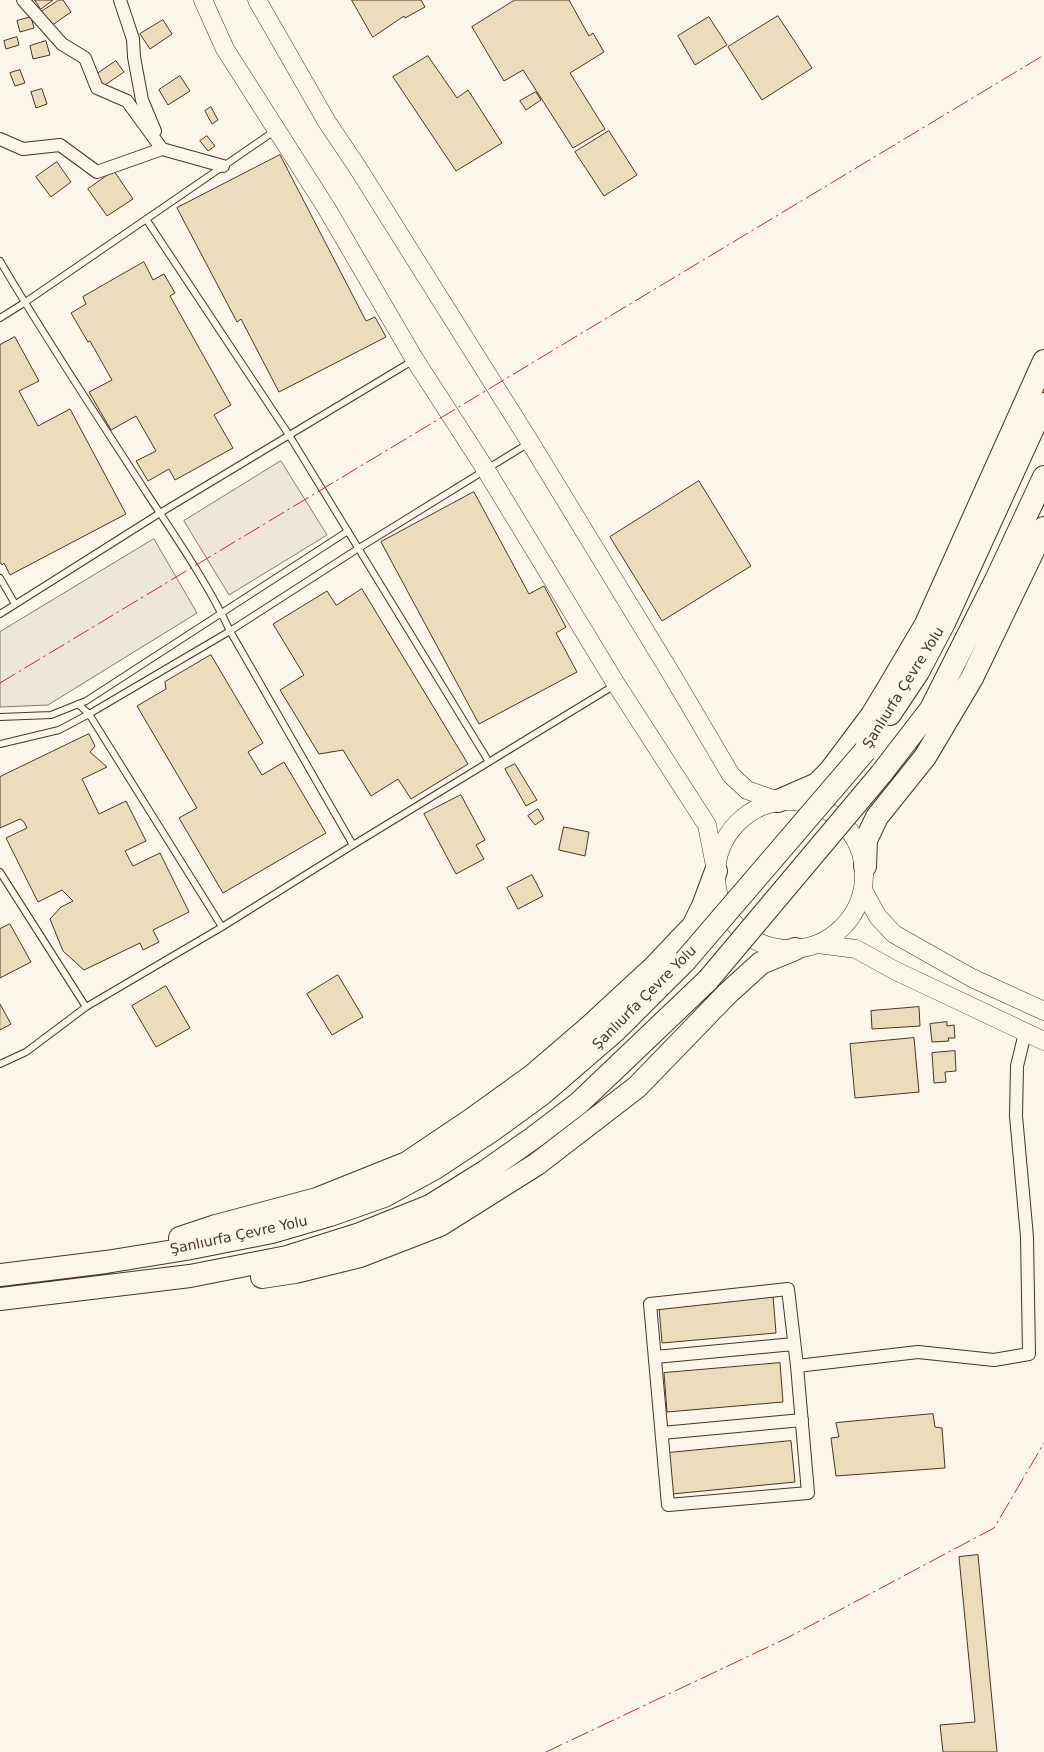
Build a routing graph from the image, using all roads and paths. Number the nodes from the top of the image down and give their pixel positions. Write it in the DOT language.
graph roads {
  1 [pos="23,0"];
  2 [pos="120,0"];
  3 [pos="202,0"];
  4 [pos="257,0"];
  5 [pos="277,129"];
  6 [pos="0,139"];
  7 [pos="162,150"];
  8 [pos="223,166"];
  9 [pos="146,219"];
  10 [pos="0,261"];
  11 [pos="24,303"];
  12 [pos="0,318"];
  13 [pos="415,360"];
  14 [pos="1044,361"];
  15 [pos="1044,404"];
  16 [pos="289,435"];
  17 [pos="530,442"];
  18 [pos="486,470"];
  19 [pos="1044,477"];
  20 [pos="160,513"];
  21 [pos="1044,528"];
  22 [pos="348,531"];
  23 [pos="359,548"];
  24 [pos="0,578"];
  25 [pos="15,604"];
  26 [pos="221,612"];
  27 [pos="0,614"];
  28 [pos="230,631"];
  29 [pos="616,684"];
  30 [pos="78,704"];
  31 [pos="89,714"];
  32 [pos="0,717"];
  33 [pos="0,744"];
  34 [pos="489,762"];
  35 [pos="778,801"];
  36 [pos="353,845"];
  37 [pos="865,866"];
  38 [pos="716,871"];
  39 [pos="0,872"];
  40 [pos="863,890"];
  41 [pos="222,927"];
  42 [pos="818,944"];
  43 [pos="795,949"];
  44 [pos="86,1007"];
  45 [pos="1044,1011"];
  46 [pos="1026,1033"];
  47 [pos="1044,1041"];
  48 [pos="0,1064"];
  49 [pos="106,1262"];
  50 [pos="0,1275"];
  51 [pos="104,1288"];
  52 [pos="0,1299"];
  53 [pos="794,1344"];
  54 [pos="655,1357"];
  55 [pos="797,1366"];
  56 [pos="802,1420"];
  57 [pos="662,1433"];
  1 -- 7 [label="street"];
  2 -- 7 [label="street"];
  3 -- 5 [label="street"];
  4 -- 17 [label="street"];
  5 -- 8 [label="lane"];
  5 -- 13 [label="street"];
  6 -- 7 [label="street"];
  7 -- 8 [label="street"];
  8 -- 9 [label="lane"];
  9 -- 11 [label="lane"];
  9 -- 16 [label="lane"];
  10 -- 11 [label="lane"];
  11 -- 12 [label="lane"];
  11 -- 20 [label="lane"];
  13 -- 16 [label="lane"];
  13 -- 18 [label="street"];
  14 -- 35 [label="highway"];
  15 -- 49 [label="highway, Şanlıurfa Çevre Yolu, bridge"];
  16 -- 20 [label="lane"];
  16 -- 22 [label="lane"];
  17 -- 18 [label="lane"];
  17 -- 35 [label="street"];
  18 -- 23 [label="lane"];
  18 -- 29 [label="street"];
  19 -- 51 [label="highway, Şanlıurfa Çevre Yolu, bridge"];
  20 -- 25 [label="lane"];
  20 -- 26 [label="lane"];
  21 -- 37 [label="highway"];
  22 -- 23 [label="lane"];
  22 -- 26 [label="lane"];
  23 -- 28 [label="lane"];
  23 -- 34 [label="lane"];
  24 -- 25 [label="lane"];
  25 -- 27 [label="lane"];
  26 -- 28 [label="lane"];
  26 -- 30 [label="lane"];
  28 -- 31 [label="lane"];
  28 -- 36 [label="lane"];
  29 -- 34 [label="lane"];
  29 -- 38 [label="street"];
  30 -- 31 [label="lane"];
  30 -- 32 [label="lane"];
  31 -- 33 [label="lane"];
  31 -- 41 [label="lane"];
  34 -- 36 [label="lane"];
  35 -- 37 [label="street"];
  35 -- 38 [label="street"];
  36 -- 41 [label="lane"];
  37 -- 40 [label="street"];
  38 -- 43 [label="street"];
  38 -- 49 [label="highway"];
  39 -- 44 [label="lane"];
  40 -- 42 [label="street"];
  40 -- 45 [label="street"];
  41 -- 44 [label="lane"];
  42 -- 43 [label="street"];
  42 -- 46 [label="street"];
  43 -- 51 [label="highway"];
  44 -- 48 [label="lane"];
  46 -- 47 [label="street"];
  46 -- 55 [label="street"];
  49 -- 50 [label="highway, Şanlıurfa Çevre Yolu"];
  51 -- 52 [label="highway, Şanlıurfa Çevre Yolu"];
  53 -- 54 [label="street"];
  53 -- 54 [label="street"];
  53 -- 55 [label="street"];
  54 -- 57 [label="street"];
  55 -- 56 [label="street"];
  56 -- 57 [label="street"];
  56 -- 57 [label="street"];
}
